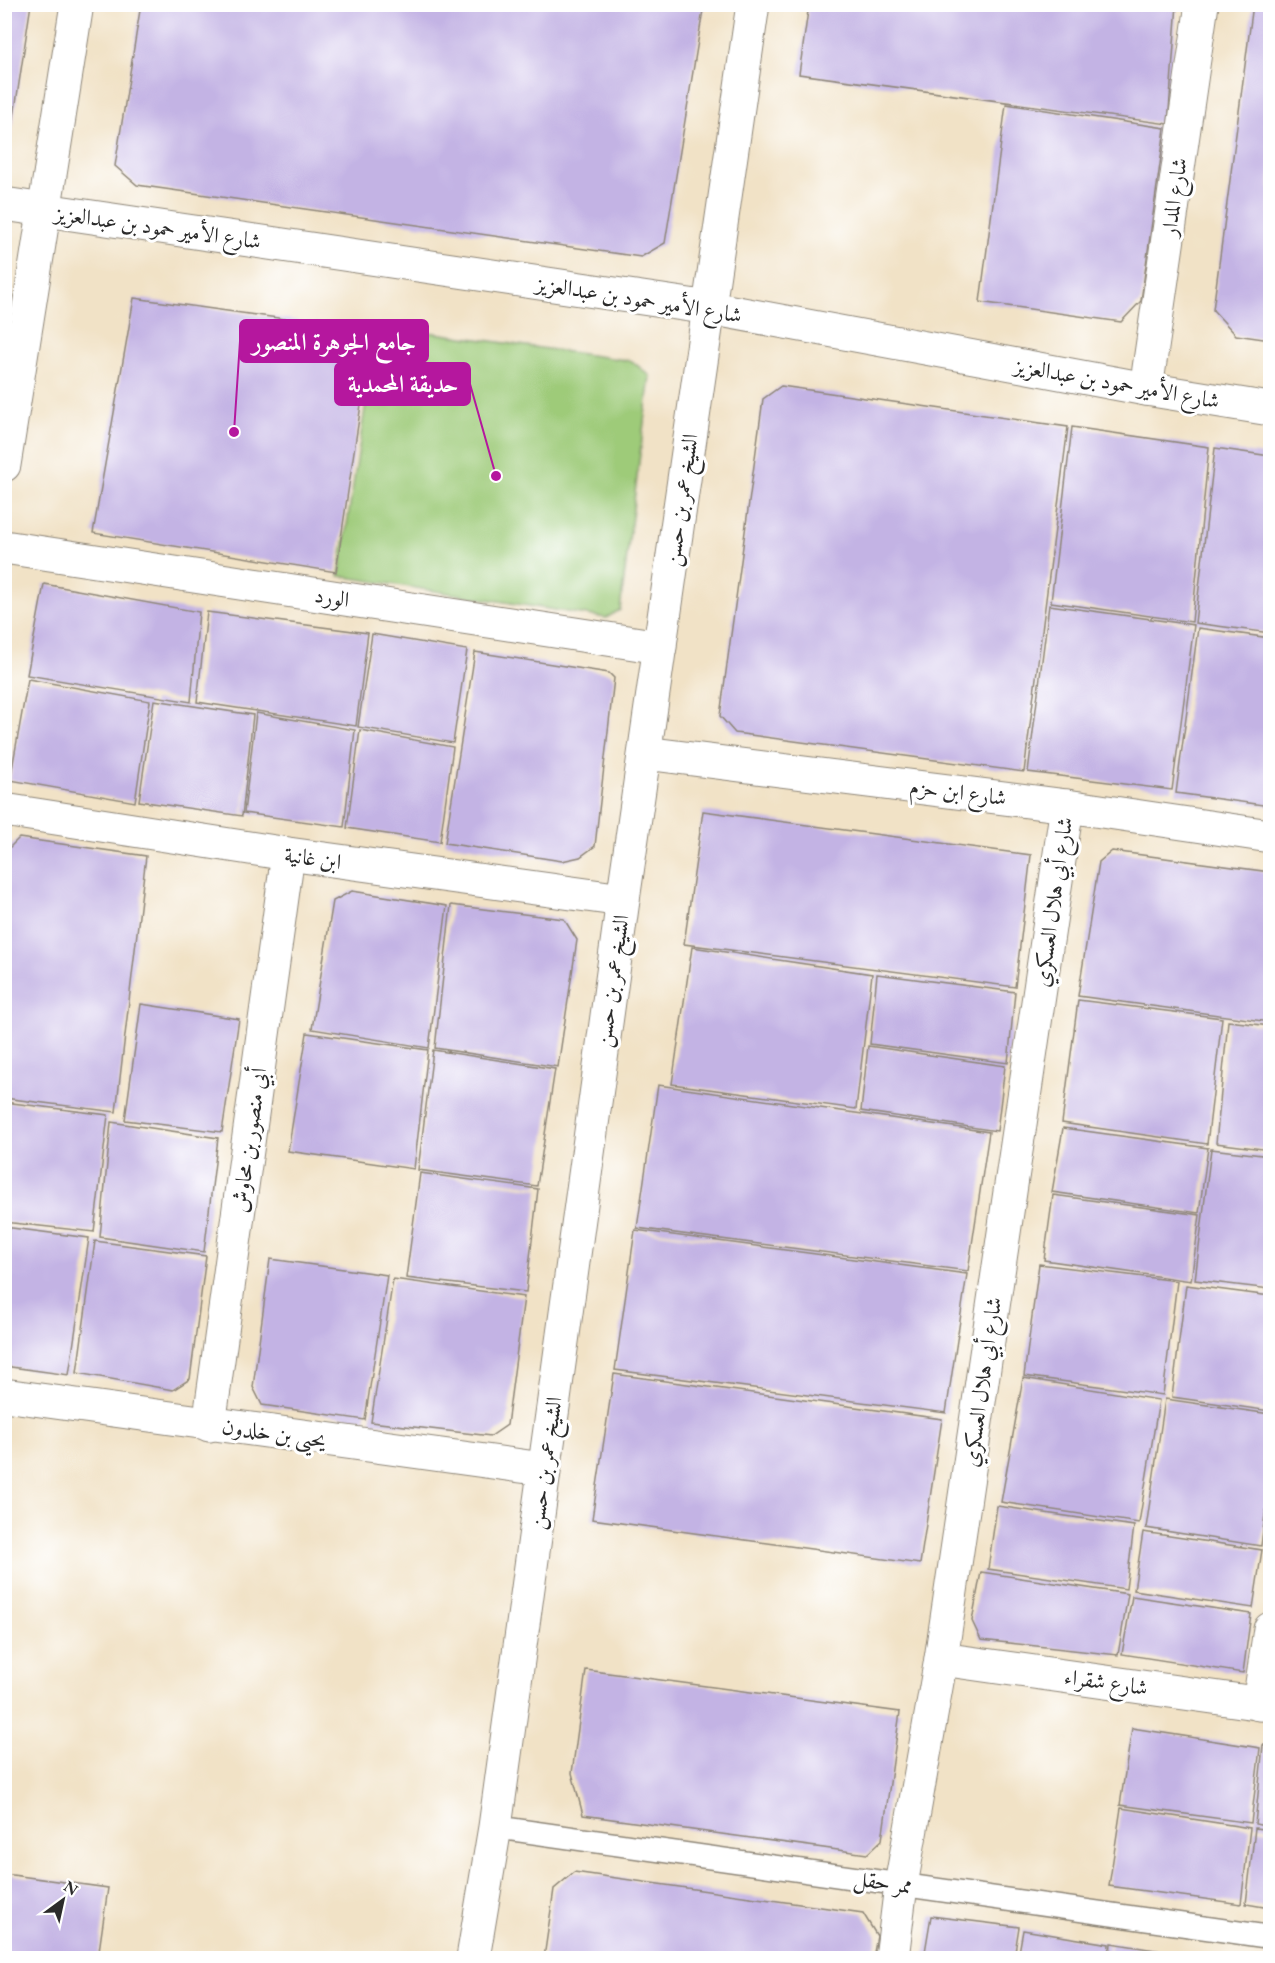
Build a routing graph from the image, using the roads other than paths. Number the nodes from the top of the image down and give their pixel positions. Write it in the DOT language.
graph roads {
  1 [pos="77,4"];
  2 [pos="753,4"];
  3 [pos="1202,4"];
  4 [pos="4,204"];
  5 [pos="47,210"];
  6 [pos="710,308"];
  7 [pos="1146,389"];
  8 [pos="1270,409"];
  9 [pos="4,465"];
  10 [pos="4,547"];
  11 [pos="660,647"];
  12 [pos="645,753"];
  13 [pos="1067,806"];
  14 [pos="4,810"];
  15 [pos="1270,836"];
  16 [pos="288,855"];
  17 [pos="623,900"];
  18 [pos="4,1395"];
  19 [pos="209,1425"];
  20 [pos="543,1469"];
  21 [pos="1270,1629"];
  22 [pos="941,1659"];
  23 [pos="1265,1704"];
  24 [pos="495,1827"];
  25 [pos="901,1885"];
  26 [pos="1270,1937"];
  27 [pos="473,1959"];
  28 [pos="892,1959"];
  1 -- 5 [label="street"];
  2 -- 6 [label="street, الشيخ عمر بن حسن"];
  3 -- 7 [label="street, شارع المدار"];
  4 -- 5 [label="street, شارع الأمير حمود بن عبدالعزيز"];
  5 -- 6 [label="street, شارع الأمير حمود بن عبدالعزيز"];
  5 -- 9 [label="street"];
  6 -- 7 [label="street, شارع الأمير حمود بن عبدالعزيز"];
  6 -- 11 [label="street, الشيخ عمر بن حسن"];
  7 -- 8 [label="street, شارع الأمير حمود بن عبدالعزيز"];
  10 -- 11 [label="street, الورد"];
  11 -- 12 [label="street, الشيخ عمر بن حسن"];
  12 -- 13 [label="street, شارع ابن حزم"];
  12 -- 17 [label="street, الشيخ عمر بن حسن"];
  13 -- 15 [label="street, شارع ابن حزم"];
  13 -- 22 [label="street, شارع أبي هلال العسكري"];
  14 -- 16 [label="street, ابن غانية"];
  16 -- 17 [label="street, ابن غانية"];
  16 -- 19 [label="street, أبي منصور بن محاوش"];
  17 -- 20 [label="street, الشيخ عمر بن حسن"];
  18 -- 19 [label="street, يحيى بن خلدون"];
  19 -- 20 [label="street, يحيى بن خلدون"];
  20 -- 24 [label="street, الشيخ عمر بن حسن"];
  21 -- 23 [label="street"];
  22 -- 23 [label="street, شارع شقراء"];
  22 -- 25 [label="street, شارع أبي هلال العسكري"];
  24 -- 25 [label="lane, ممر حقل"];
  24 -- 27 [label="street, الشيخ عمر بن حسن"];
  25 -- 26 [label="lane, ممر حقل"];
  25 -- 28 [label="street, شارع أبي هلال العسكري"];
}
